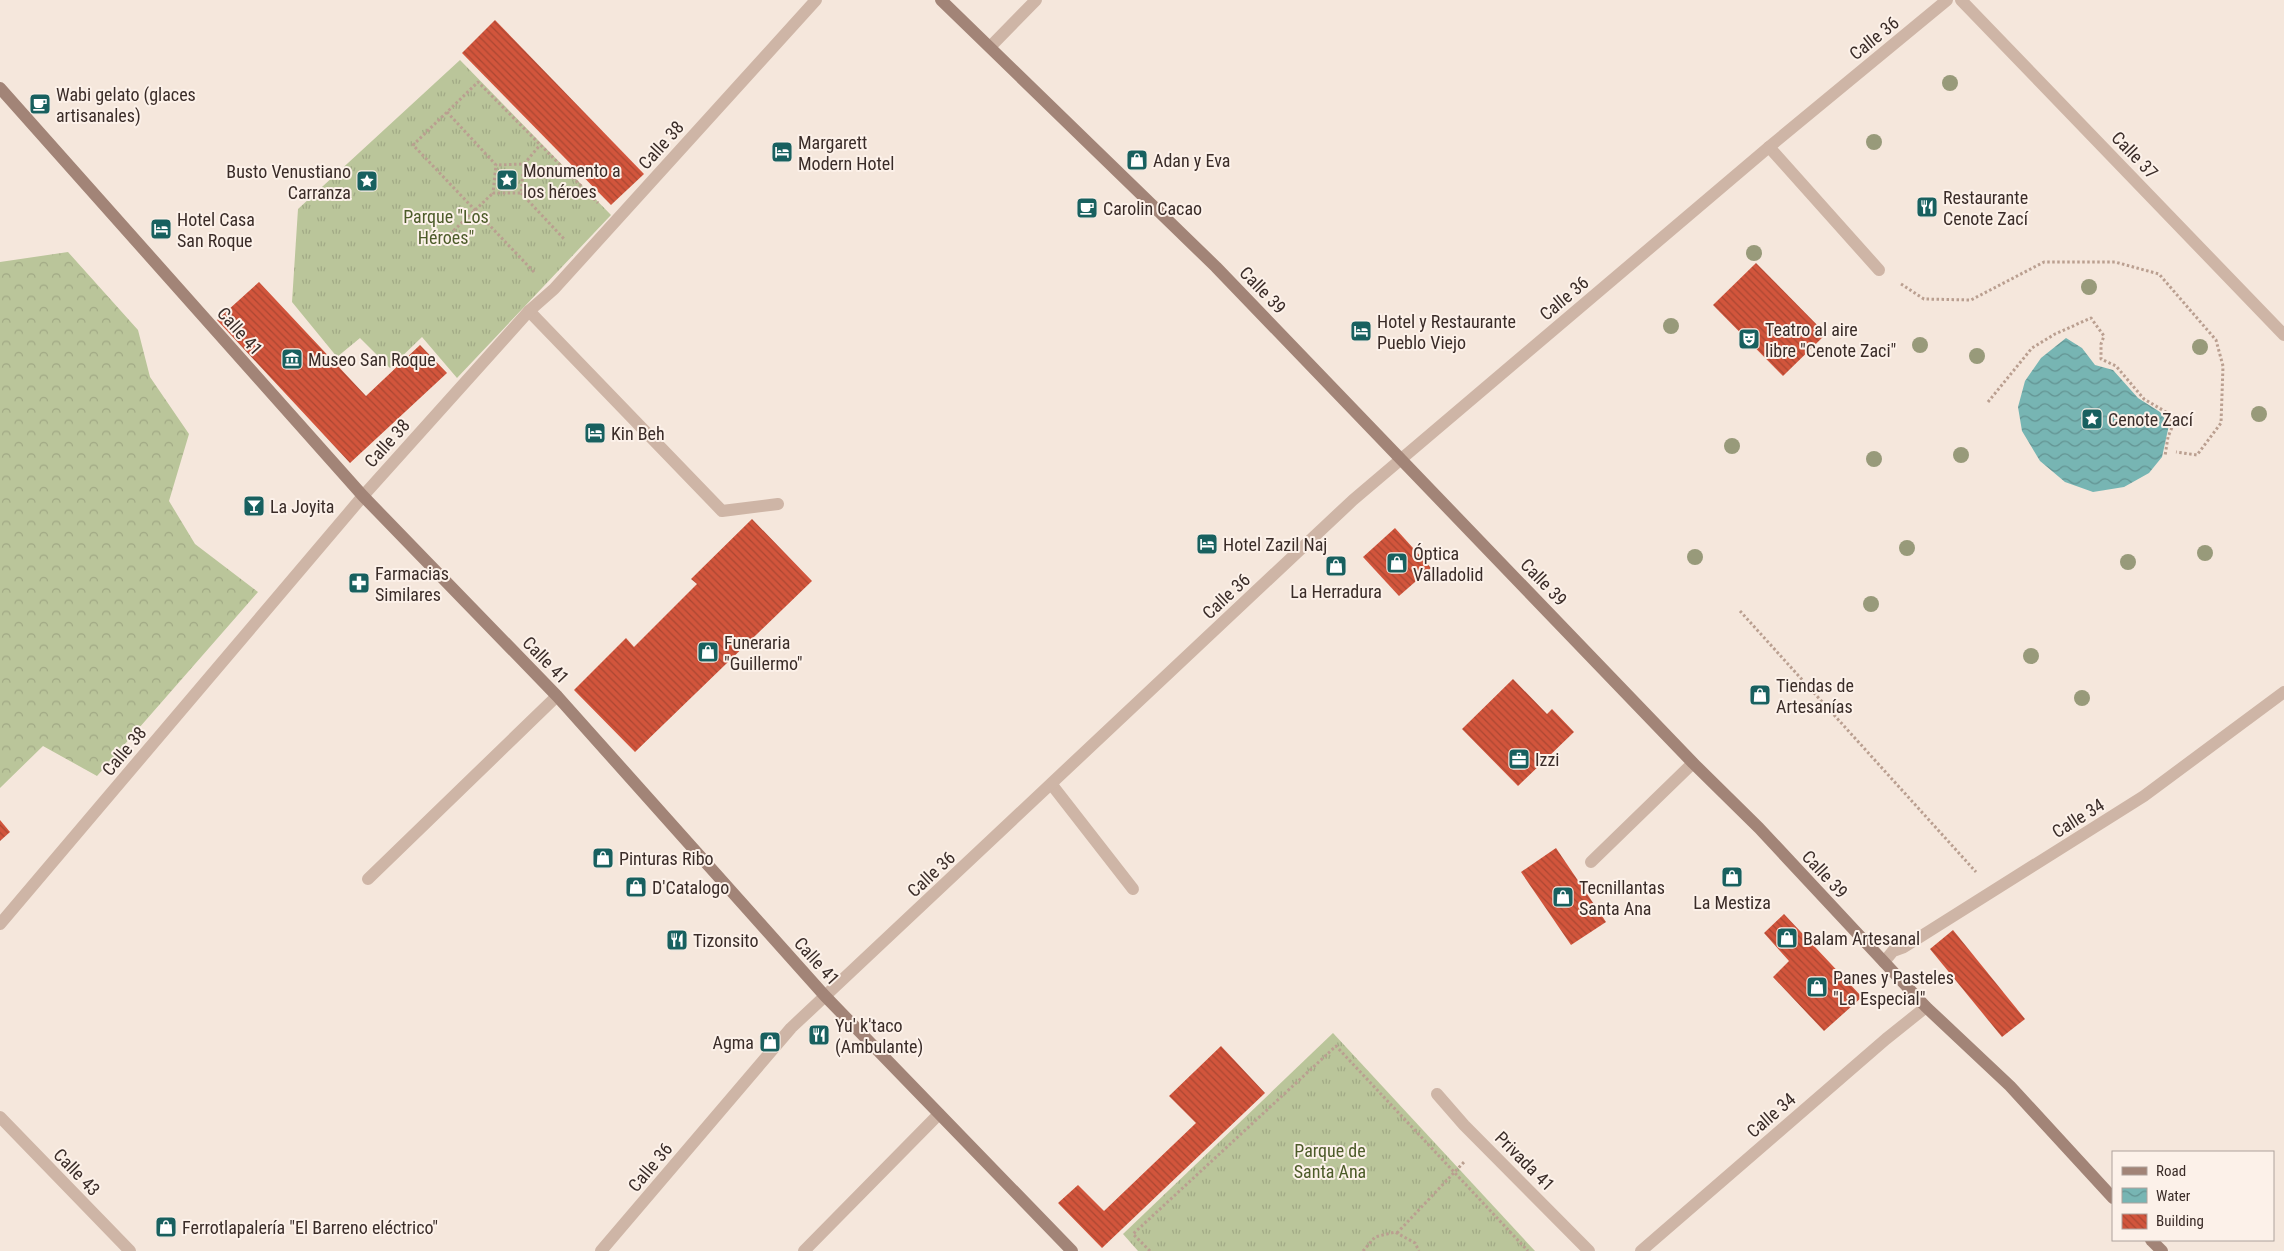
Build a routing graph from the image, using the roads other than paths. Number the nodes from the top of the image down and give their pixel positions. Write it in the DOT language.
graph roads {
  1 [pos="816,0"];
  2 [pos="941,0"];
  3 [pos="1036,0"];
  4 [pos="1947,0"];
  5 [pos="1961,0"];
  6 [pos="990,47"];
  7 [pos="0,88"];
  8 [pos="1769,147"];
  9 [pos="1879,270"];
  10 [pos="529,311"];
  11 [pos="2284,335"];
  12 [pos="1401,458"];
  13 [pos="363,496"];
  14 [pos="778,504"];
  15 [pos="2284,692"];
  16 [pos="557,696"];
  17 [pos="1693,763"];
  18 [pos="1052,785"];
  19 [pos="1591,862"];
  20 [pos="368,879"];
  21 [pos="1133,890"];
  22 [pos="0,924"];
  23 [pos="1884,962"];
  24 [pos="825,996"];
  25 [pos="1926,1007"];
  26 [pos="1437,1094"];
  27 [pos="939,1114"];
  28 [pos="0,1117"];
  29 [pos="2112,1197"];
  30 [pos="2152,1241"];
  31 [pos="130,1251"];
  32 [pos="602,1251"];
  33 [pos="804,1251"];
  34 [pos="1072,1251"];
  35 [pos="1589,1251"];
  36 [pos="1641,1251"];
  37 [pos="2162,1251"];
  1 -- 10 [label="street, Calle 38"];
  2 -- 6 [label="main road, Calle 39"];
  3 -- 6 [label="street"];
  4 -- 8 [label="street, Calle 36"];
  5 -- 11 [label="street, Calle 37"];
  6 -- 12 [label="main road, Calle 39"];
  7 -- 13 [label="main road, Calle 41"];
  8 -- 9 [label="street"];
  8 -- 12 [label="street, Calle 36"];
  10 -- 13 [label="street, Calle 38"];
  10 -- 14 [label="street"];
  12 -- 17 [label="main road, Calle 39"];
  12 -- 18 [label="street, Calle 36"];
  13 -- 16 [label="main road, Calle 41"];
  13 -- 22 [label="street, Calle 38"];
  15 -- 23 [label="street, Calle 34"];
  16 -- 20 [label="street"];
  16 -- 24 [label="main road, Calle 41"];
  17 -- 19 [label="street"];
  17 -- 23 [label="main road, Calle 39"];
  18 -- 21 [label="street"];
  18 -- 24 [label="street, Calle 36"];
  23 -- 25 [label="main road, Calle 39"];
  24 -- 27 [label="main road, Calle 41"];
  24 -- 32 [label="street, Calle 36"];
  25 -- 29 [label="main road, Calle 39"];
  25 -- 36 [label="street, Calle 34"];
  26 -- 35 [label="street, Privada 41"];
  27 -- 33 [label="street"];
  27 -- 34 [label="main road, Calle 41"];
  28 -- 31 [label="street, Calle 43"];
  30 -- 37 [label="main road"];
}
